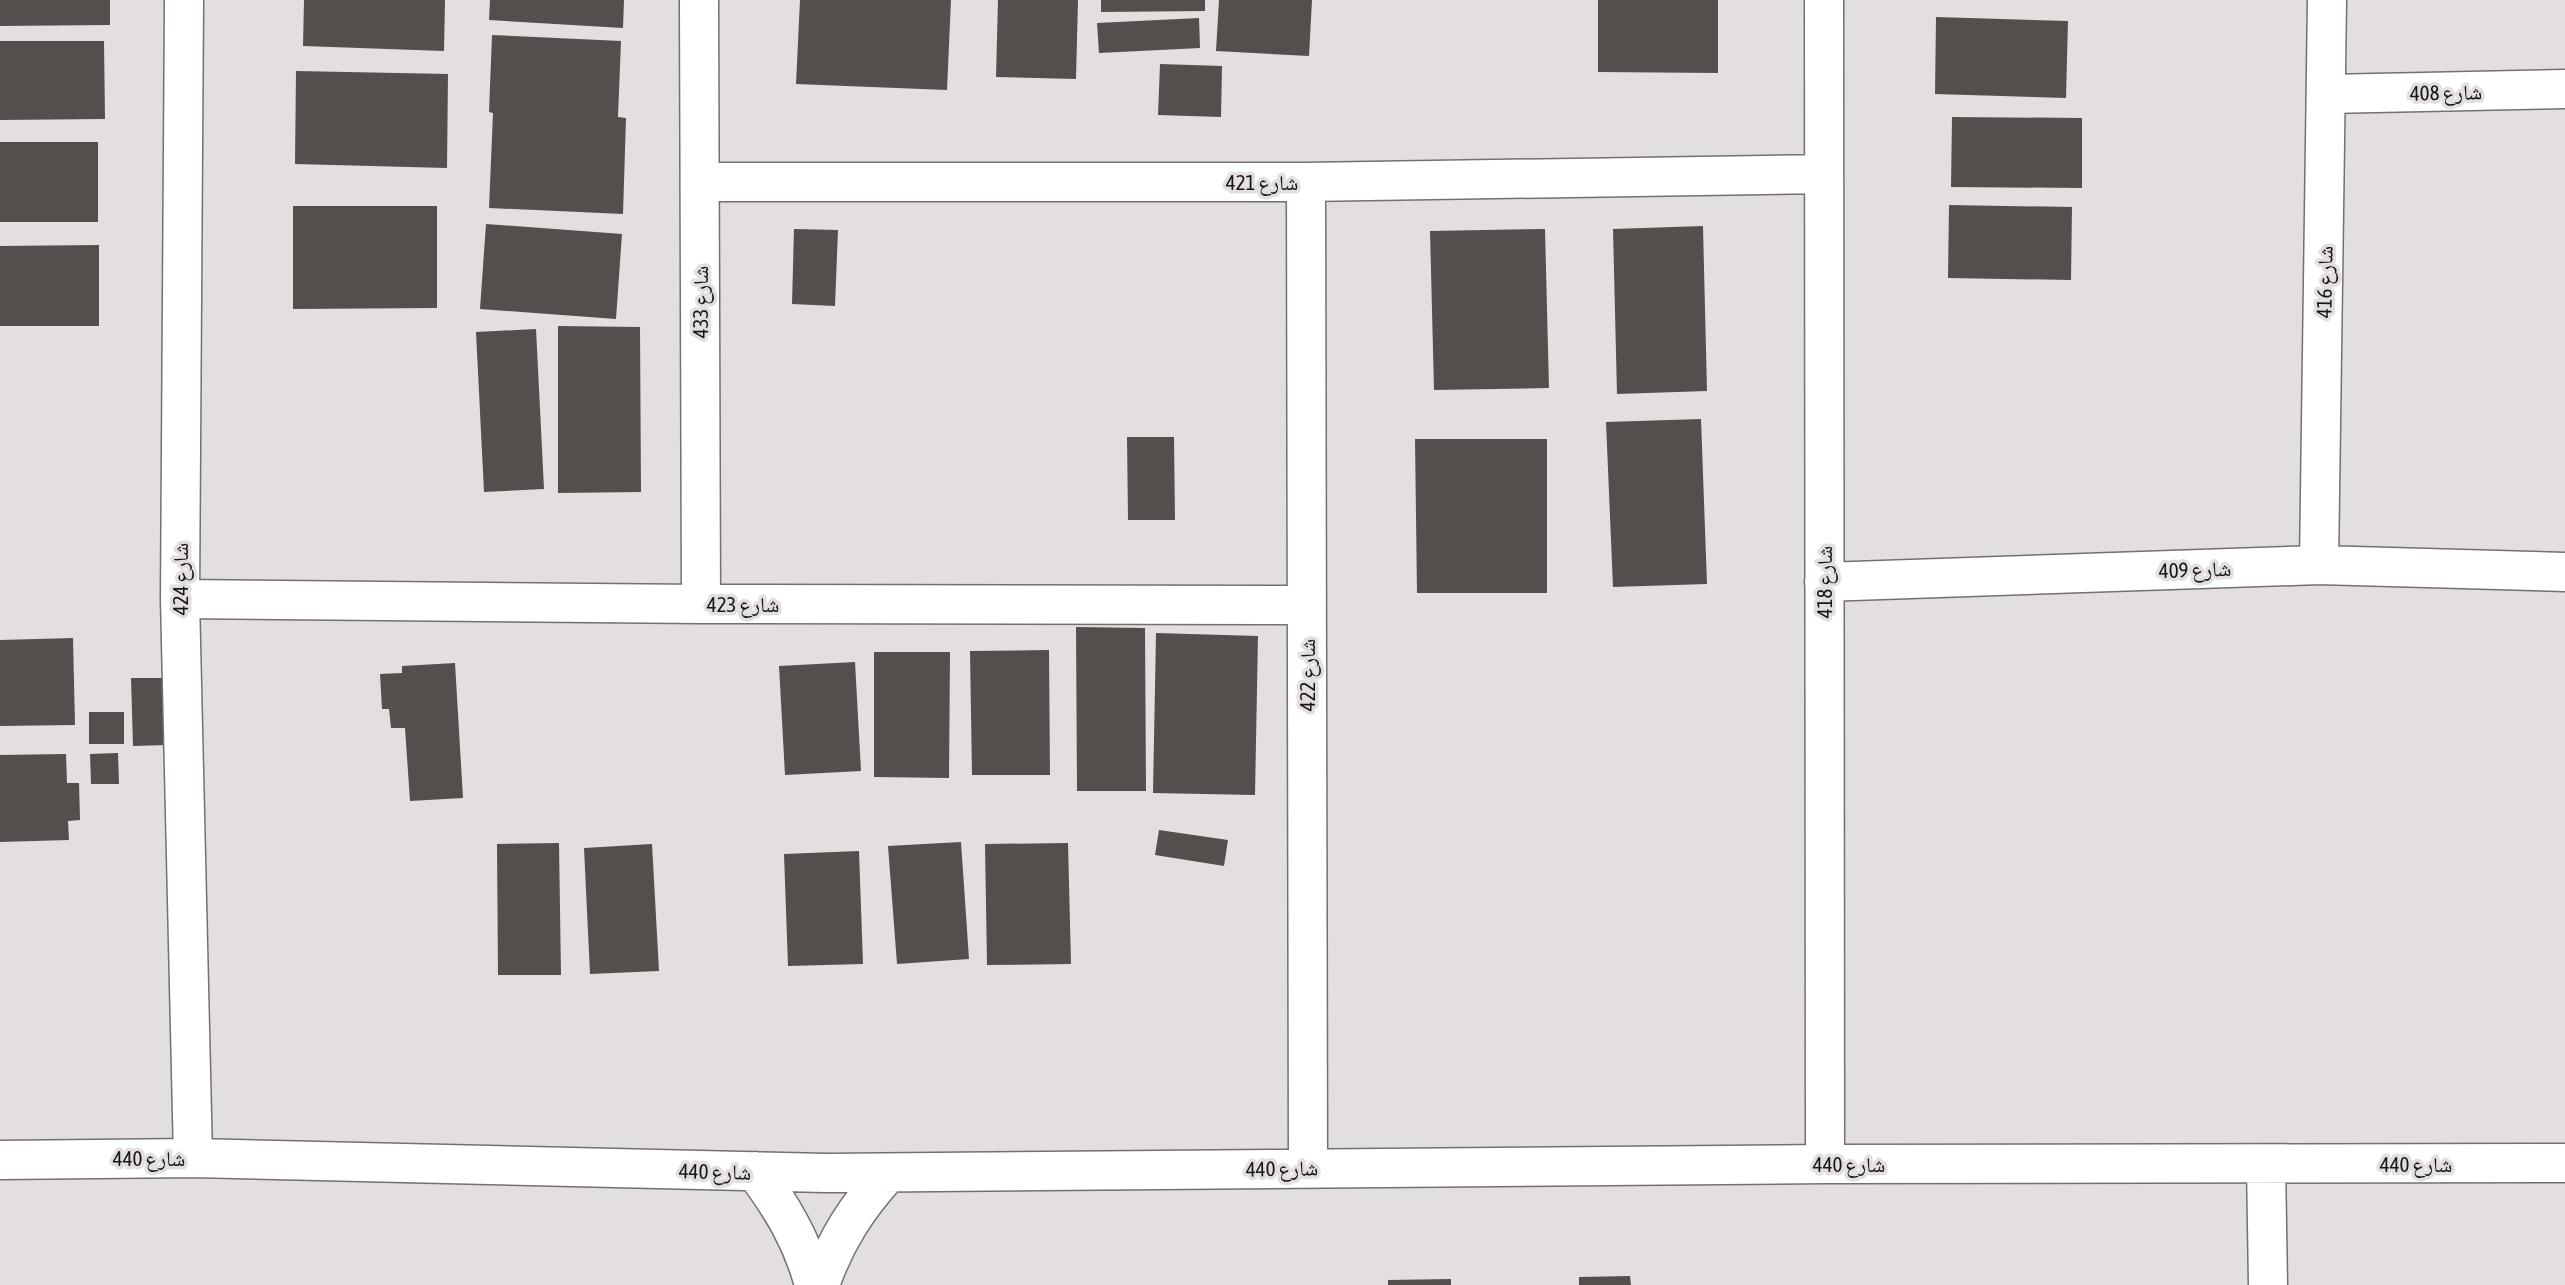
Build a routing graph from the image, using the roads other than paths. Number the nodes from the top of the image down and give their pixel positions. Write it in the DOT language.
graph roads {
  1 [pos="184,0"];
  2 [pos="699,0"];
  3 [pos="1824,0"];
  4 [pos="2327,0"];
  5 [pos="2565,89"];
  6 [pos="2327,94"];
  7 [pos="1824,174"];
  8 [pos="700,182"];
  9 [pos="1306,182"];
  10 [pos="2319,565"];
  11 [pos="2565,572"];
  12 [pos="1825,582"];
  13 [pos="180,599"];
  14 [pos="701,604"];
  15 [pos="1307,605"];
  16 [pos="193,1158"];
  17 [pos="0,1160"];
  18 [pos="2565,1163"];
  19 [pos="1825,1164"];
  20 [pos="2266,1164"];
  21 [pos="1308,1168"];
  22 [pos="755,1171"];
  23 [pos="888,1173"];
  24 [pos="817,1285"];
  25 [pos="2268,1285"];
  1 -- 13 [label="street, شارع 424"];
  2 -- 8 [label="street, شارع 433"];
  3 -- 7 [label="street, شارع 418"];
  4 -- 6 [label="street, شارع 416"];
  5 -- 6 [label="street, شارع 408"];
  6 -- 10 [label="street, شارع 416"];
  7 -- 9 [label="street, شارع 421"];
  7 -- 12 [label="street, شارع 418"];
  8 -- 9 [label="street, شارع 421"];
  8 -- 14 [label="street, شارع 433"];
  9 -- 15 [label="street, شارع 422"];
  10 -- 11 [label="street, شارع 409"];
  10 -- 12 [label="street, شارع 409"];
  12 -- 19 [label="street, شارع 418"];
  13 -- 14 [label="street, شارع 423"];
  13 -- 16 [label="street, شارع 424"];
  14 -- 15 [label="street, شارع 423"];
  15 -- 21 [label="street, شارع 422"];
  16 -- 17 [label="street, شارع 440"];
  16 -- 22 [label="street, شارع 440"];
  18 -- 20 [label="street, شارع 440"];
  19 -- 20 [label="street, شارع 440"];
  19 -- 21 [label="street, شارع 440"];
  20 -- 25 [label="street"];
  21 -- 23 [label="street, شارع 440"];
  22 -- 23 [label="street, شارع 440"];
  22 -- 24 [label="street"];
  23 -- 24 [label="street"];
}
